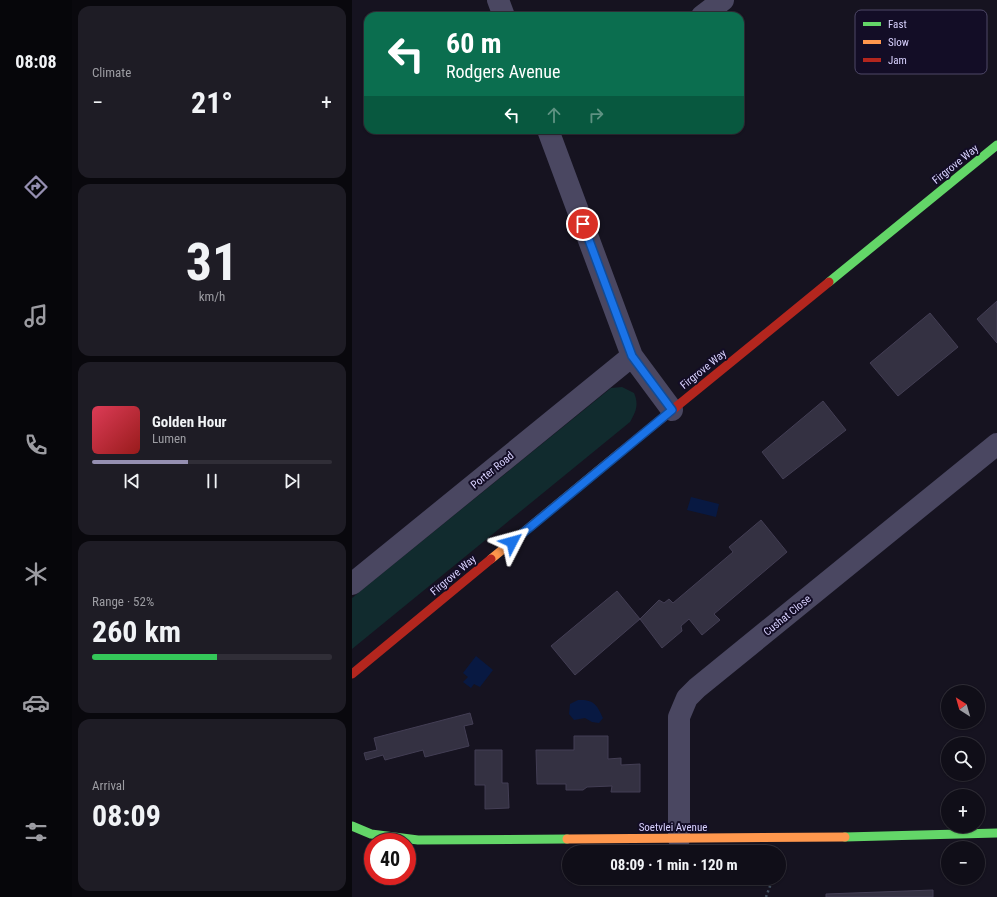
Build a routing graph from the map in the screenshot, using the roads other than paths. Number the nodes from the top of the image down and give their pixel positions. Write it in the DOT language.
graph roads {
  1 [pos="498,0"];
  2 [pos="723,0"];
  3 [pos="502,12"];
  4 [pos="707,12"];
  5 [pos="553,134"];
  6 [pos="997,145"];
  7 [pos="632,356"];
  8 [pos="672,410"];
  9 [pos="997,444"];
  10 [pos="352,584"];
  11 [pos="352,674"];
  12 [pos="352,826"];
  13 [pos="997,833"];
  14 [pos="679,839"];
  1 -- 3 [label="street"];
  2 -- 4 [label="street"];
  5 -- 7 [label="street"];
  6 -- 8 [label="street, Firgrove Way"];
  7 -- 8 [label="street"];
  7 -- 10 [label="street, Porter Road"];
  8 -- 11 [label="street, Firgrove Way"];
  9 -- 14 [label="street, Cushat Close"];
  12 -- 14 [label="street, Soetvlei Avenue"];
  13 -- 14 [label="street, Soetvlei Avenue"];
}
